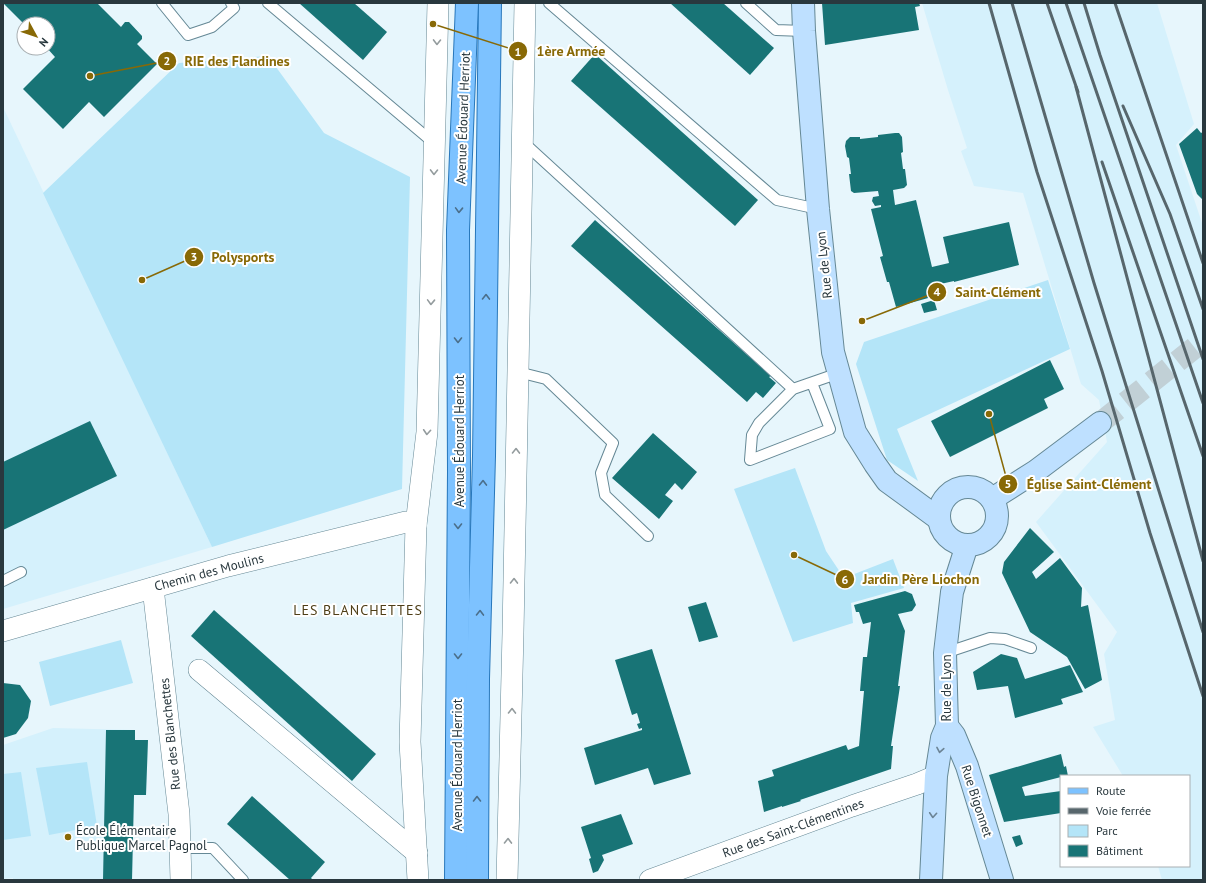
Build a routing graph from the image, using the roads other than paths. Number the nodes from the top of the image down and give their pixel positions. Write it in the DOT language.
graph roads {
  1 [pos="162,3"];
  2 [pos="231,3"];
  3 [pos="268,3"];
  4 [pos="438,3"];
  5 [pos="467,3"];
  6 [pos="490,3"];
  7 [pos="525,3"];
  8 [pos="549,3"];
  9 [pos="746,3"];
  10 [pos="803,3"];
  11 [pos="804,31"];
  12 [pos="522,141"];
  13 [pos="435,144"];
  14 [pos="818,209"];
  15 [pos="518,372"];
  16 [pos="839,373"];
  17 [pos="812,383"];
  18 [pos="793,389"];
  19 [pos="1100,423"];
  20 [pos="948,495"];
  21 [pos="992,499"];
  22 [pos="916,501"];
  23 [pos="939,519"];
  24 [pos="416,525"];
  25 [pos="648,536"];
  26 [pos="967,545"];
  27 [pos="21,572"];
  28 [pos="3,581"];
  29 [pos="153,588"];
  30 [pos="3,630"];
  31 [pos="1031,648"];
  32 [pos="945,653"];
  33 [pos="199,670"];
  34 [pos="947,726"];
  35 [pos="967,766"];
  36 [pos="936,776"];
  37 [pos="974,788"];
  38 [pos="180,848"];
  39 [pos="417,853"];
  40 [pos="181,880"];
  41 [pos="243,880"];
  42 [pos="418,880"];
  43 [pos="456,880"];
  44 [pos="477,880"];
  45 [pos="507,880"];
  46 [pos="650,880"];
  47 [pos="931,880"];
  48 [pos="1002,880"];
  1 -- 2 [label="lane"];
  3 -- 13 [label="lane"];
  4 -- 13 [label="street, one-way"];
  5 -- 43 [label="main road, Avenue Édouard Herriot, one-way"];
  44 -- 6 [label="main road, Avenue Édouard Herriot, one-way"];
  7 -- 12 [label="street"];
  8 -- 14 [label="lane"];
  9 -- 11 [label="lane"];
  10 -- 11 [label="main road, Rue de Lyon"];
  11 -- 14 [label="main road, Rue de Lyon"];
  12 -- 15 [label="street"];
  12 -- 18 [label="lane"];
  13 -- 24 [label="street, one-way"];
  14 -- 16 [label="main road, Rue de Lyon"];
  15 -- 25 [label="lane"];
  45 -- 15 [label="street, one-way"];
  16 -- 17 [label="lane"];
  16 -- 22 [label="main road, Rue de Lyon"];
  17 -- 18 [label="lane"];
  17 -- 18 [label="lane"];
  19 -- 21 [label="main road"];
  20 -- 21 [label="main road"];
  20 -- 22 [label="main road"];
  20 -- 23 [label="main road"];
  21 -- 26 [label="main road"];
  22 -- 23 [label="main road, Rue de Lyon"];
  23 -- 26 [label="main road"];
  24 -- 29 [label="street, Chemin des Moulins"];
  24 -- 39 [label="street"];
  26 -- 32 [label="main road, Rue de Lyon"];
  27 -- 28 [label="lane"];
  29 -- 30 [label="street, Chemin des Moulins"];
  29 -- 38 [label="street, Rue des Blanchettes"];
  31 -- 32 [label="lane"];
  32 -- 34 [label="main road, Rue de Lyon"];
  33 -- 39 [label="street"];
  34 -- 35 [label="main road, Rue Bigonnet"];
  34 -- 36 [label="main road, Rue de Lyon, one-way"];
  35 -- 36 [label="main road"];
  35 -- 37 [label="main road, Rue Bigonnet"];
  36 -- 37 [label="main road"];
  36 -- 46 [label="street, Rue des Saint-Clémentines"];
  36 -- 47 [label="main road, Rue de Lyon, one-way"];
  37 -- 48 [label="main road, Rue Bigonnet"];
  38 -- 40 [label="street, Rue des Blanchettes"];
  38 -- 41 [label="lane"];
  39 -- 42 [label="street"];
}
